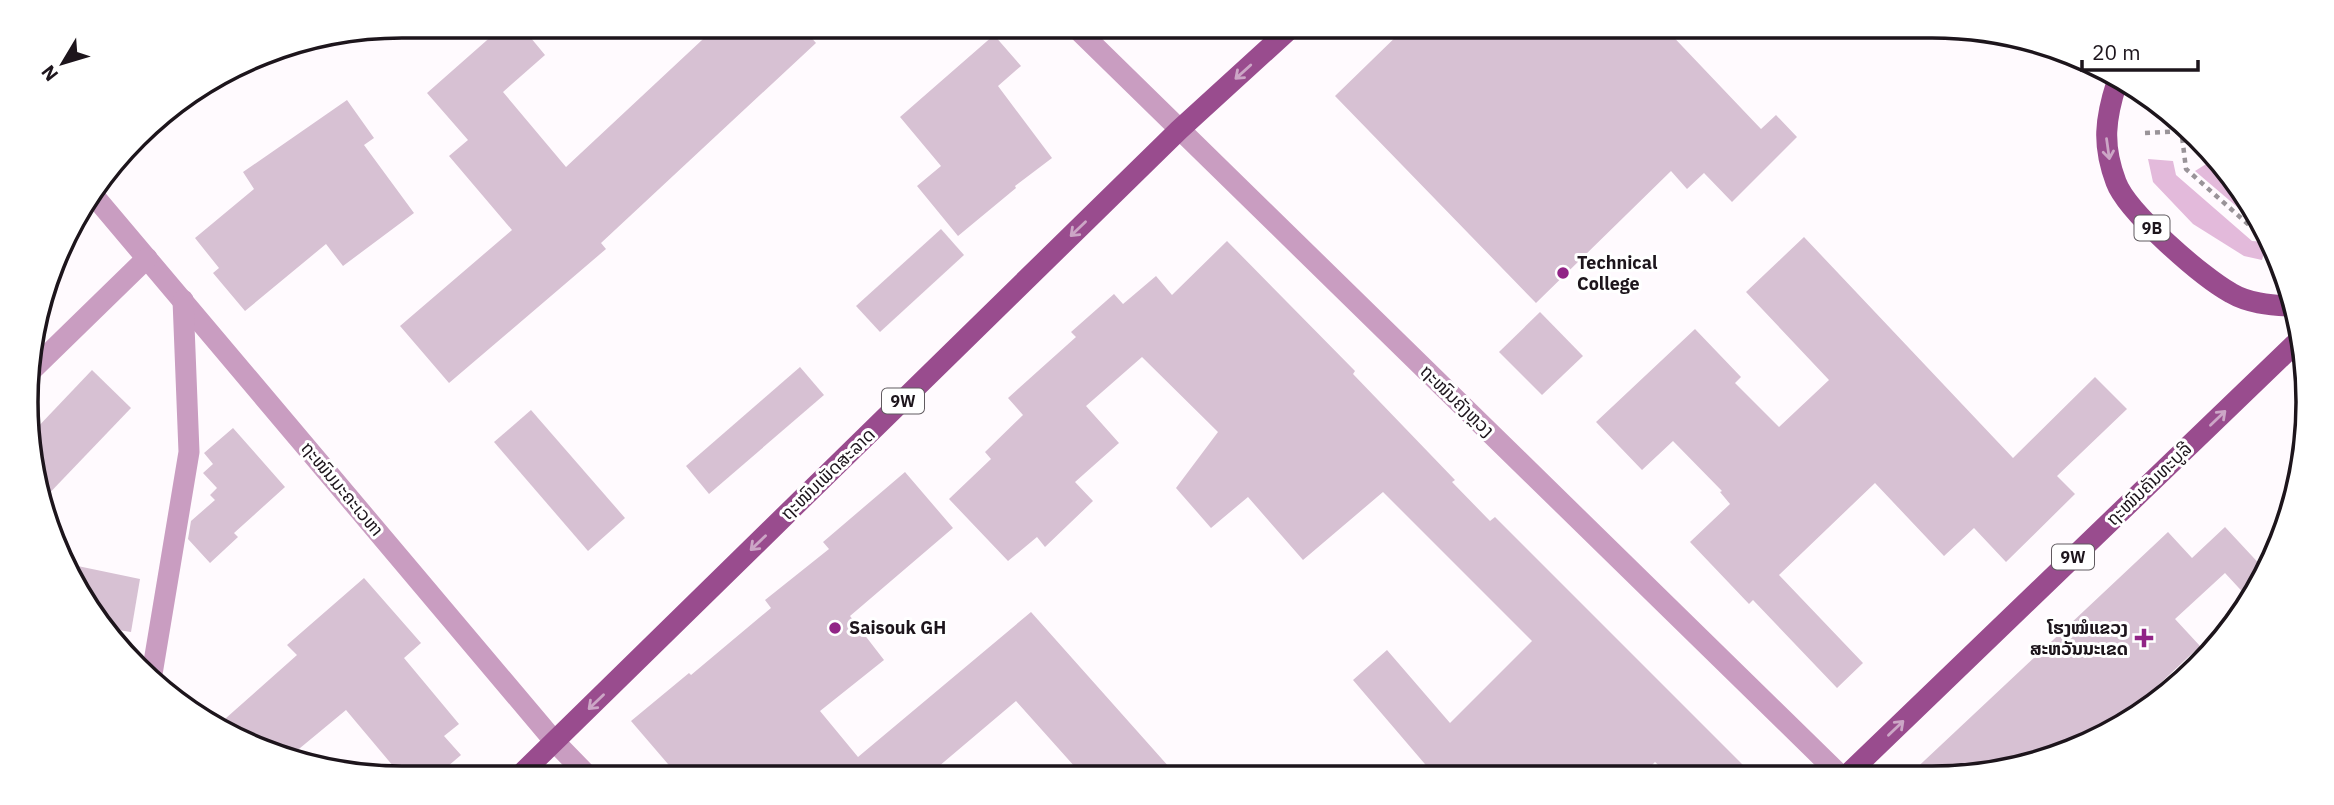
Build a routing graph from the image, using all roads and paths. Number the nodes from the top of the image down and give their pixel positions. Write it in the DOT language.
graph roads {
  1 [pos="1086,38"];
  2 [pos="1280,38"];
  3 [pos="2115,88"];
  4 [pos="1179,130"];
  5 [pos="2174,131"];
  6 [pos="2146,133"];
  7 [pos="2183,139"];
  8 [pos="99,202"];
  9 [pos="2249,225"];
  10 [pos="147,258"];
  11 [pos="183,300"];
  12 [pos="2282,306"];
  13 [pos="2291,348"];
  14 [pos="41,361"];
  15 [pos="153,668"];
  16 [pos="555,742"];
  17 [pos="530,766"];
  18 [pos="578,766"];
  19 [pos="1831,766"];
  20 [pos="1856,766"];
  1 -- 4 [label="street, ຖະໜົນຄັງຫຼວງ"];
  2 -- 4 [label="main road, ຖະໜົນເພັດສະລາດ / 9W, one-way"];
  3 -- 12 [label="main road, 9B, one-way"];
  4 -- 16 [label="main road, ຖະໜົນເພັດສະລາດ / 9W, one-way"];
  4 -- 19 [label="street, ຖະໜົນຄັງຫຼວງ"];
  5 -- 6 [label="path"];
  7 -- 9 [label="path"];
  8 -- 10 [label="street, ຖະໜົນມະຄະເວຫາ"];
  10 -- 11 [label="street, ຖະໜົນມະຄະເວຫາ"];
  10 -- 14 [label="street"];
  11 -- 15 [label="street"];
  11 -- 16 [label="street, ຖະໜົນມະຄະເວຫາ"];
  20 -- 13 [label="main road, ຖະໜົນຄັນທະບູລີ / 9W, one-way"];
  16 -- 17 [label="main road, ຖະໜົນເພັດສະລາດ / 9W"];
  16 -- 18 [label="street, ຖະໜົນມະຄະເວຫາ"];
}
